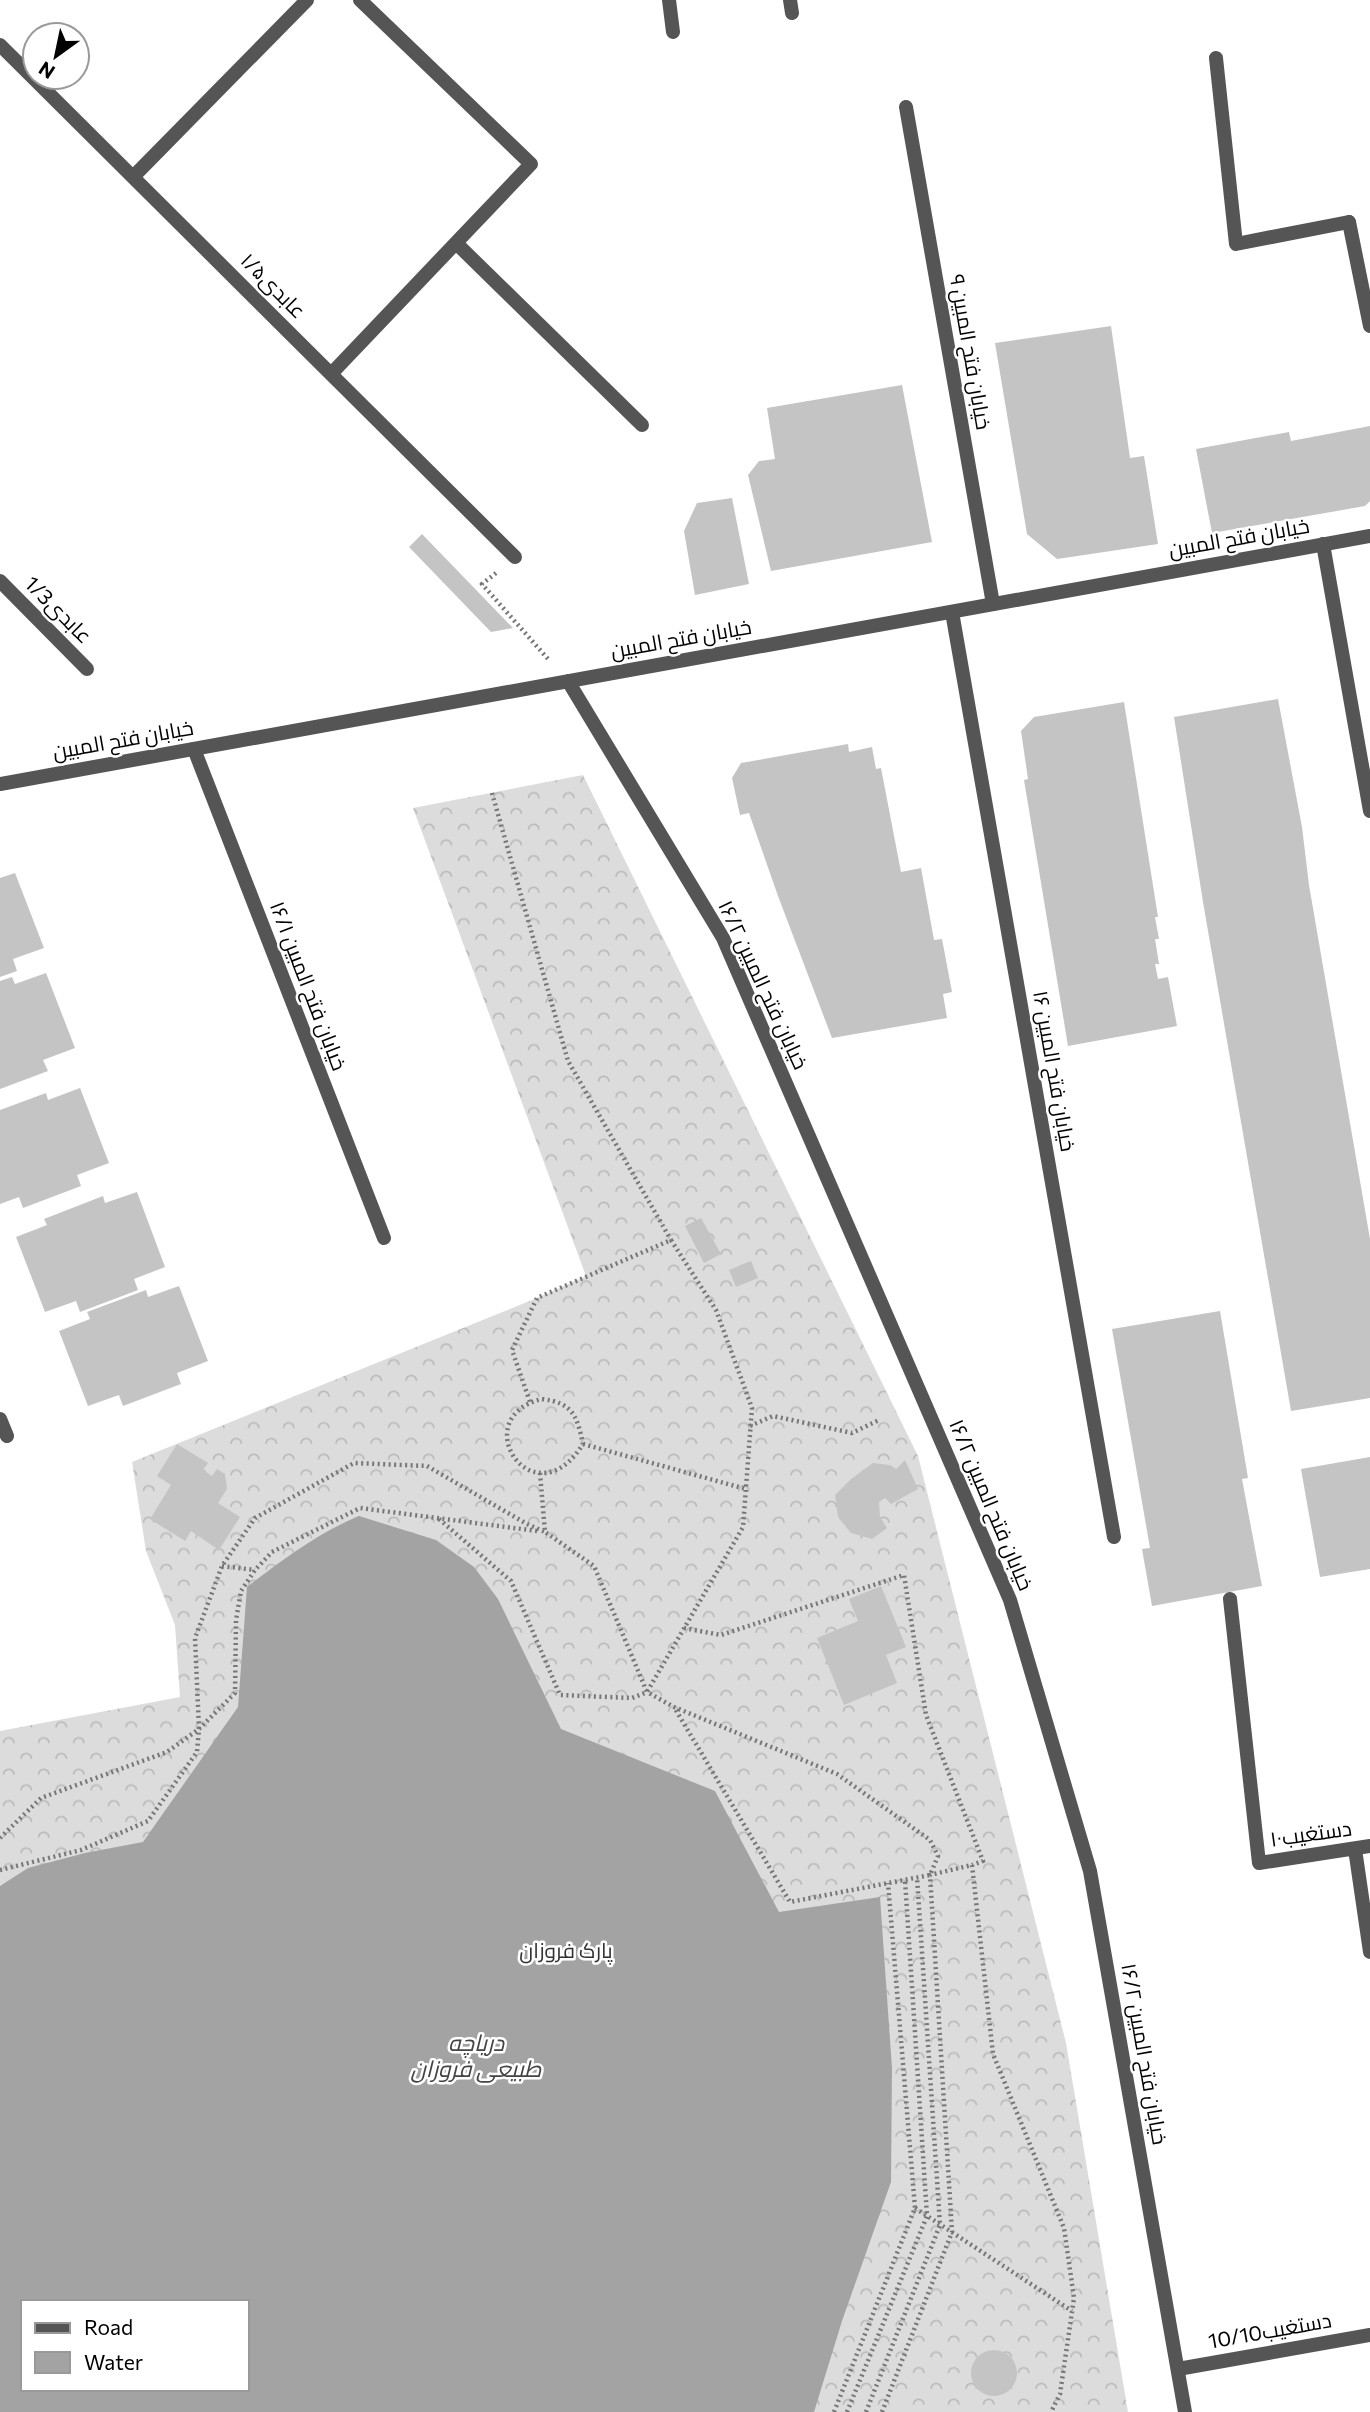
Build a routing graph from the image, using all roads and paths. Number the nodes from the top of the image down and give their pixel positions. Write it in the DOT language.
graph roads {
  1 [pos="307,0"];
  2 [pos="359,0"];
  3 [pos="669,0"];
  4 [pos="673,32"];
  5 [pos="0,45"];
  6 [pos="1216,58"];
  7 [pos="906,107"];
  8 [pos="132,177"];
  9 [pos="456,243"];
  10 [pos="1370,326"];
  11 [pos="331,373"];
  12 [pos="642,425"];
  13 [pos="1370,536"];
  14 [pos="1323,544"];
  15 [pos="515,557"];
  16 [pos="0,581"];
  17 [pos="993,604"];
  18 [pos="952,611"];
  19 [pos="87,668"];
  20 [pos="568,681"];
  21 [pos="194,749"];
  22 [pos="0,784"];
  23 [pos="492,793"];
  24 [pos="1370,811"];
  25 [pos="384,1238"];
  26 [pos="671,1240"];
  27 [pos="530,1402"];
  28 [pos="0,1419"];
  29 [pos="878,1420"];
  30 [pos="750,1426"];
  31 [pos="7,1436"];
  32 [pos="583,1444"];
  33 [pos="540,1473"];
  34 [pos="746,1489"];
  35 [pos="439,1519"];
  36 [pos="545,1532"];
  37 [pos="1114,1537"];
  38 [pos="222,1566"];
  39 [pos="255,1570"];
  40 [pos="1230,1599"];
  41 [pos="684,1628"];
  42 [pos="647,1692"];
  43 [pos="674,1707"];
  44 [pos="199,1729"];
  45 [pos="0,1838"];
  46 [pos="1370,1846"];
  47 [pos="1354,1849"];
  48 [pos="972,1865"];
  49 [pos="0,1870"];
  50 [pos="930,1875"];
  51 [pos="917,1877"];
  52 [pos="905,1880"];
  53 [pos="888,1883"];
  54 [pos="1370,1952"];
  55 [pos="915,2208"];
  56 [pos="927,2216"];
  57 [pos="940,2225"];
  58 [pos="952,2232"];
  59 [pos="1072,2311"];
  60 [pos="1370,2334"];
  61 [pos="1178,2369"];
  62 [pos="834,2412"];
  63 [pos="847,2412"];
  64 [pos="866,2412"];
  65 [pos="882,2412"];
  66 [pos="1051,2412"];
  67 [pos="1185,2412"];
  1 -- 8 [label="street"];
  2 -- 9 [label="street"];
  3 -- 4 [label="street"];
  5 -- 8 [label="street, عابدی۱/۵"];
  6 -- 10 [label="street"];
  7 -- 17 [label="street, خیابان فتح المبین ۹"];
  8 -- 11 [label="street, عابدی۱/۵"];
  9 -- 11 [label="street"];
  9 -- 12 [label="street"];
  11 -- 15 [label="street, عابدی۱/۵"];
  13 -- 14 [label="street, خیابان فتح المبین"];
  14 -- 17 [label="street, خیابان فتح المبین"];
  14 -- 24 [label="street"];
  15 -- 20 [label="path"];
  16 -- 19 [label="street, عابدی1/3"];
  17 -- 18 [label="street, خیابان فتح المبین"];
  18 -- 20 [label="street, خیابان فتح المبین"];
  18 -- 37 [label="street, خیابان فتح المبین ۱۶"];
  20 -- 21 [label="street, خیابان فتح المبین"];
  20 -- 61 [label="street, خیابان فتح المبین ۱۶/۲"];
  21 -- 22 [label="street, خیابان فتح المبین"];
  21 -- 25 [label="street, خیابان فتح المبین ۱۶/۱"];
  23 -- 26 [label="path"];
  26 -- 27 [label="path"];
  26 -- 30 [label="path"];
  27 -- 32 [label="path"];
  27 -- 33 [label="path"];
  28 -- 31 [label="street"];
  29 -- 30 [label="path"];
  30 -- 34 [label="path"];
  32 -- 33 [label="path"];
  32 -- 34 [label="path"];
  33 -- 36 [label="path"];
  34 -- 41 [label="path"];
  35 -- 36 [label="path"];
  35 -- 39 [label="path"];
  35 -- 42 [label="path"];
  36 -- 38 [label="path"];
  36 -- 42 [label="path"];
  38 -- 39 [label="path"];
  38 -- 44 [label="path"];
  39 -- 44 [label="path"];
  40 -- 47 [label="street, دستغیب۱۰"];
  41 -- 42 [label="path"];
  41 -- 48 [label="path"];
  42 -- 43 [label="path"];
  43 -- 50 [label="path"];
  43 -- 53 [label="path"];
  44 -- 45 [label="path"];
  44 -- 49 [label="path"];
  46 -- 47 [label="street, دستغیب۱۰"];
  47 -- 54 [label="street"];
  48 -- 50 [label="path"];
  48 -- 59 [label="path"];
  50 -- 51 [label="path"];
  50 -- 58 [label="path"];
  51 -- 52 [label="path"];
  51 -- 57 [label="path"];
  52 -- 53 [label="path"];
  52 -- 56 [label="path"];
  53 -- 55 [label="path"];
  55 -- 56 [label="path"];
  55 -- 62 [label="path"];
  56 -- 57 [label="path"];
  56 -- 63 [label="path"];
  57 -- 58 [label="path"];
  57 -- 64 [label="path"];
  58 -- 59 [label="path"];
  58 -- 65 [label="path"];
  59 -- 66 [label="path"];
  60 -- 61 [label="street, 10/10دستغیب"];
  61 -- 67 [label="street, خیابان فتح المبین ۱۶/۲"];
}
